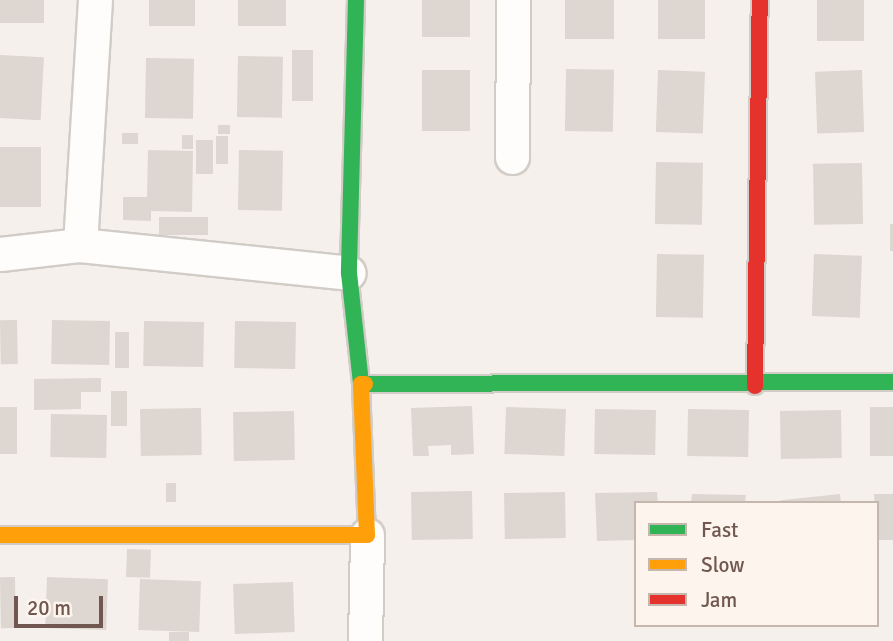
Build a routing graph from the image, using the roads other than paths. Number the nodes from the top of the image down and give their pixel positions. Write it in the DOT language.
graph roads {
  1 [pos="95,0"];
  2 [pos="356,0"];
  3 [pos="513,0"];
  4 [pos="760,0"];
  5 [pos="512,157"];
  6 [pos="80,245"];
  7 [pos="0,254"];
  8 [pos="349,273"];
  9 [pos="893,382"];
  10 [pos="361,384"];
  11 [pos="755,386"];
  12 [pos="0,535"];
  13 [pos="367,535"];
  14 [pos="365,641"];
  1 -- 6 [label="street"];
  2 -- 8 [label="street"];
  3 -- 5 [label="street"];
  4 -- 11 [label="street"];
  6 -- 7 [label="street"];
  6 -- 8 [label="street"];
  8 -- 10 [label="street"];
  9 -- 11 [label="street"];
  10 -- 11 [label="street"];
  10 -- 13 [label="street"];
  12 -- 13 [label="street"];
  13 -- 14 [label="street"];
}
